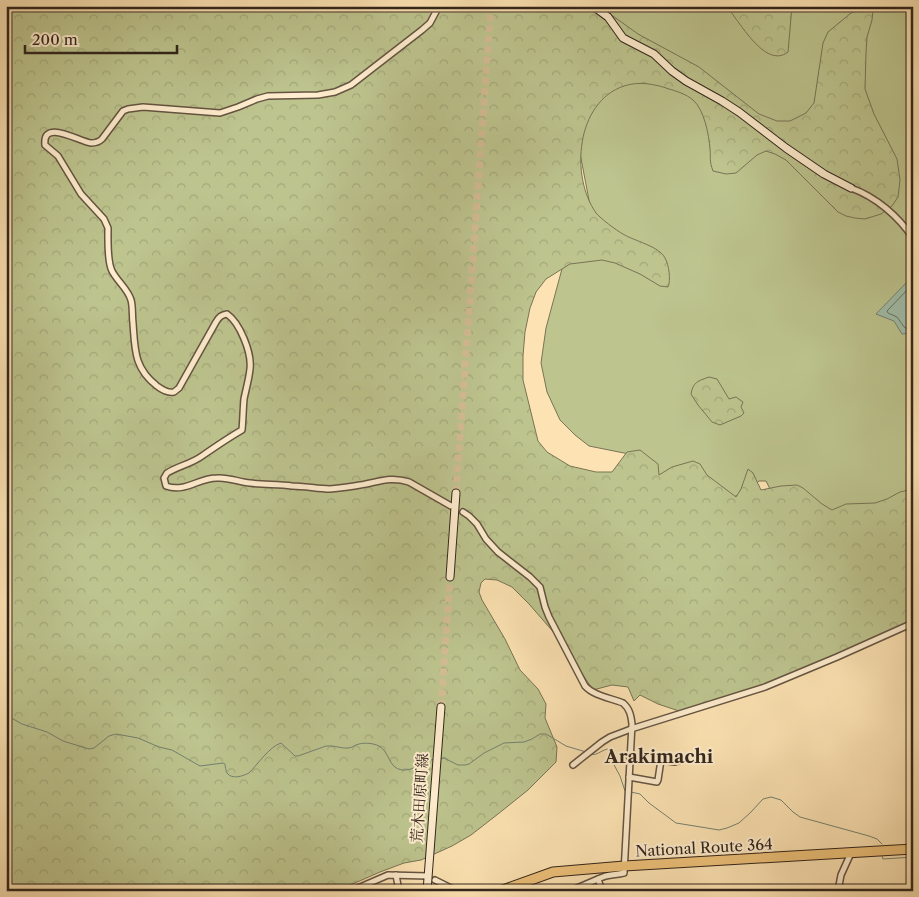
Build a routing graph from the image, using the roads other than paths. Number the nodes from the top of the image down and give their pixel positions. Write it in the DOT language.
graph roads {
  1 [pos="439,6"];
  2 [pos="593,6"];
  3 [pos="852,188"];
  4 [pos="913,238"];
  5 [pos="456,493"];
  6 [pos="451,506"];
  7 [pos="462,512"];
  8 [pos="450,578"];
  9 [pos="913,623"];
  10 [pos="441,707"];
  11 [pos="631,729"];
  12 [pos="630,756"];
  13 [pos="692,757"];
  14 [pos="661,760"];
  15 [pos="573,765"];
  16 [pos="628,777"];
  17 [pos="913,849"];
  18 [pos="851,854"];
  19 [pos="624,866"];
  20 [pos="396,875"];
  21 [pos="432,878"];
  22 [pos="598,879"];
  23 [pos="840,890"];
  24 [pos="351,891"];
  25 [pos="399,891"];
  26 [pos="427,891"];
  27 [pos="457,891"];
  28 [pos="500,891"];
  29 [pos="569,891"];
  30 [pos="602,891"];
  1 -- 6 [label="street"];
  2 -- 3 [label="street"];
  3 -- 4 [label="street"];
  5 -- 8 [label="street"];
  7 -- 11 [label="street"];
  9 -- 11 [label="street"];
  10 -- 21 [label="street, 荒木田原町線"];
  11 -- 12 [label="street"];
  11 -- 15 [label="street"];
  12 -- 14 [label="street"];
  12 -- 16 [label="street"];
  13 -- 14 [label="street"];
  14 -- 16 [label="street"];
  16 -- 19 [label="street"];
  17 -- 18 [label="highway, National Route 364"];
  18 -- 19 [label="highway, National Route 364"];
  18 -- 23 [label="street"];
  19 -- 22 [label="street"];
  19 -- 28 [label="highway, National Route 364"];
  20 -- 21 [label="street"];
  20 -- 24 [label="street"];
  20 -- 25 [label="street"];
  21 -- 26 [label="street, 荒木田原町線"];
  21 -- 27 [label="street"];
  22 -- 29 [label="street"];
  22 -- 30 [label="street"];
}
